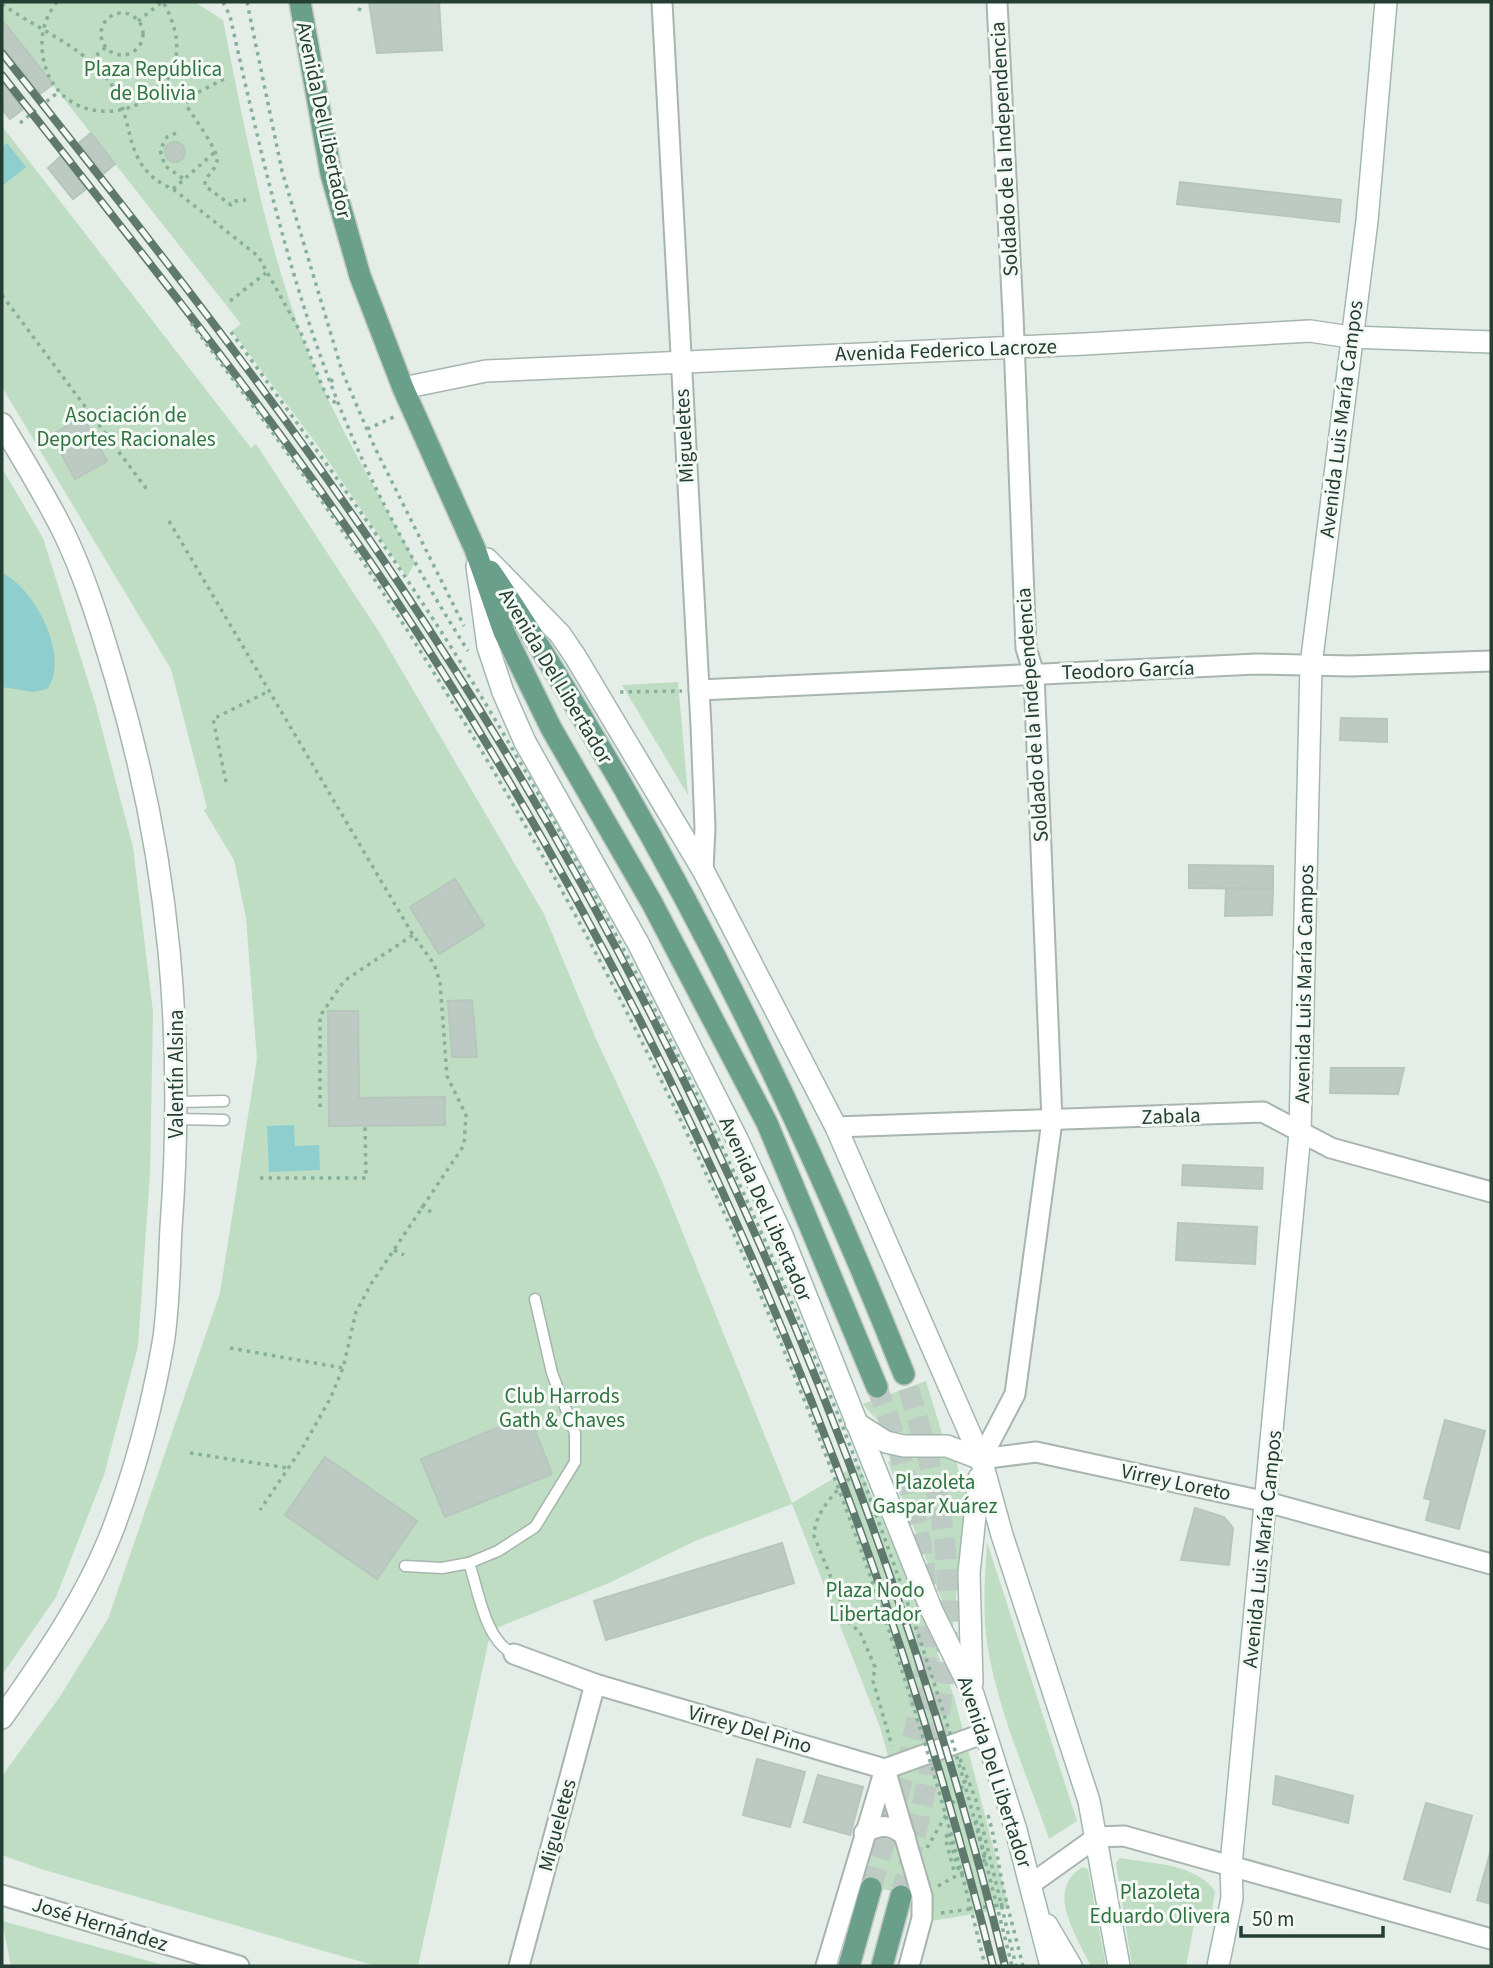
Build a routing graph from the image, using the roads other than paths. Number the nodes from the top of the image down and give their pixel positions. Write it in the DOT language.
graph roads {
  1 [pos="300,2"];
  2 [pos="662,2"];
  3 [pos="997,2"];
  4 [pos="1385,2"];
  5 [pos="1350,337"];
  6 [pos="1491,342"];
  7 [pos="1014,347"];
  8 [pos="680,362"];
  9 [pos="403,388"];
  10 [pos="2,424"];
  11 [pos="475,549"];
  12 [pos="1491,661"];
  13 [pos="1311,665"];
  14 [pos="1034,674"];
  15 [pos="699,690"];
  16 [pos="703,870"];
  17 [pos="224,1101"];
  18 [pos="178,1110"];
  19 [pos="225,1121"];
  20 [pos="1052,1121"];
  21 [pos="836,1128"];
  22 [pos="1300,1133"];
  23 [pos="1491,1192"];
  24 [pos="534,1299"];
  25 [pos="904,1374"];
  26 [pos="877,1387"];
  27 [pos="856,1423"];
  28 [pos="981,1459"];
  29 [pos="1267,1502"];
  30 [pos="469,1563"];
  31 [pos="1491,1564"];
  32 [pos="405,1566"];
  33 [pos="514,1654"];
  34 [pos="595,1684"];
  35 [pos="973,1694"];
  36 [pos="2,1718"];
  37 [pos="985,1733"];
  38 [pos="886,1769"];
  39 [pos="864,1833"];
  40 [pos="905,1836"];
  41 [pos="1097,1838"];
  42 [pos="1231,1865"];
  43 [pos="1031,1884"];
  44 [pos="871,1888"];
  45 [pos="2,1895"];
  46 [pos="901,1896"];
  47 [pos="1040,1914"];
  48 [pos="1491,1939"];
  49 [pos="239,1966"];
  50 [pos="519,1966"];
  51 [pos="826,1966"];
  52 [pos="849,1966"];
  53 [pos="882,1966"];
  54 [pos="909,1966"];
  55 [pos="1051,1966"];
  56 [pos="1071,1966"];
  57 [pos="1119,1966"];
  58 [pos="1218,1966"];
  1 -- 9 [label="main road, Avenida Del Libertador"];
  2 -- 8 [label="street, Migueletes"];
  3 -- 7 [label="street, Soldado de la Independencia"];
  4 -- 5 [label="main road, Avenida Luis María Campos"];
  5 -- 6 [label="main road, Avenida Federico Lacroze"];
  5 -- 7 [label="main road, Avenida Federico Lacroze"];
  5 -- 13 [label="main road, Avenida Luis María Campos"];
  7 -- 8 [label="main road, Avenida Federico Lacroze"];
  7 -- 14 [label="street, Soldado de la Independencia"];
  8 -- 9 [label="main road, Avenida Federico Lacroze"];
  8 -- 15 [label="street, Migueletes"];
  9 -- 11 [label="main road, Avenida Del Libertador"];
  10 -- 18 [label="main road, Valentín Alsina"];
  11 -- 16 [label="main road, Avenida Del Libertador"];
  11 -- 25 [label="main road, Avenida Del Libertador"];
  11 -- 26 [label="main road, Avenida Del Libertador"];
  11 -- 27 [label="main road, Avenida Del Libertador"];
  12 -- 13 [label="street, Teodoro García"];
  13 -- 14 [label="street, Teodoro García"];
  13 -- 22 [label="main road, Avenida Luis María Campos"];
  14 -- 15 [label="street, Teodoro García"];
  14 -- 20 [label="street, Soldado de la Independencia"];
  15 -- 16 [label="street, Migueletes"];
  16 -- 21 [label="main road, Avenida Del Libertador"];
  17 -- 18 [label="lane"];
  18 -- 19 [label="lane"];
  18 -- 36 [label="main road, Valentín Alsina"];
  20 -- 21 [label="street, Zabala"];
  20 -- 22 [label="street, Zabala"];
  20 -- 28 [label="street, Soldado de la Independencia"];
  21 -- 28 [label="main road, Avenida Del Libertador"];
  22 -- 23 [label="street, Zabala"];
  22 -- 29 [label="main road, Avenida Luis María Campos"];
  24 -- 30 [label="lane"];
  27 -- 28 [label="main road"];
  27 -- 35 [label="main road, Avenida Del Libertador"];
  28 -- 29 [label="street, Virrey Loreto"];
  28 -- 35 [label="main road"];
  28 -- 41 [label="main road, Avenida Del Libertador"];
  29 -- 31 [label="street, Virrey Loreto"];
  29 -- 42 [label="main road, Avenida Luis María Campos"];
  30 -- 32 [label="lane"];
  30 -- 33 [label="lane"];
  33 -- 34 [label="street, Virrey Del Pino"];
  34 -- 38 [label="street, Virrey Del Pino"];
  34 -- 50 [label="street, Migueletes"];
  35 -- 37 [label="main road, Avenida Del Libertador"];
  37 -- 38 [label="street"];
  37 -- 43 [label="main road, Avenida Del Libertador"];
  38 -- 39 [label="street"];
  38 -- 40 [label="street"];
  39 -- 40 [label="street"];
  39 -- 51 [label="street"];
  40 -- 54 [label="street"];
  41 -- 42 [label="street"];
  41 -- 43 [label="street"];
  41 -- 57 [label="main road, Avenida Del Libertador"];
  42 -- 48 [label="street"];
  42 -- 58 [label="main road, Avenida Luis María Campos"];
  43 -- 47 [label="main road, Avenida Del Libertador"];
  44 -- 52 [label="main road"];
  45 -- 49 [label="street, José Hernández"];
  46 -- 53 [label="main road"];
  47 -- 55 [label="main road"];
  47 -- 56 [label="main road"];
}
